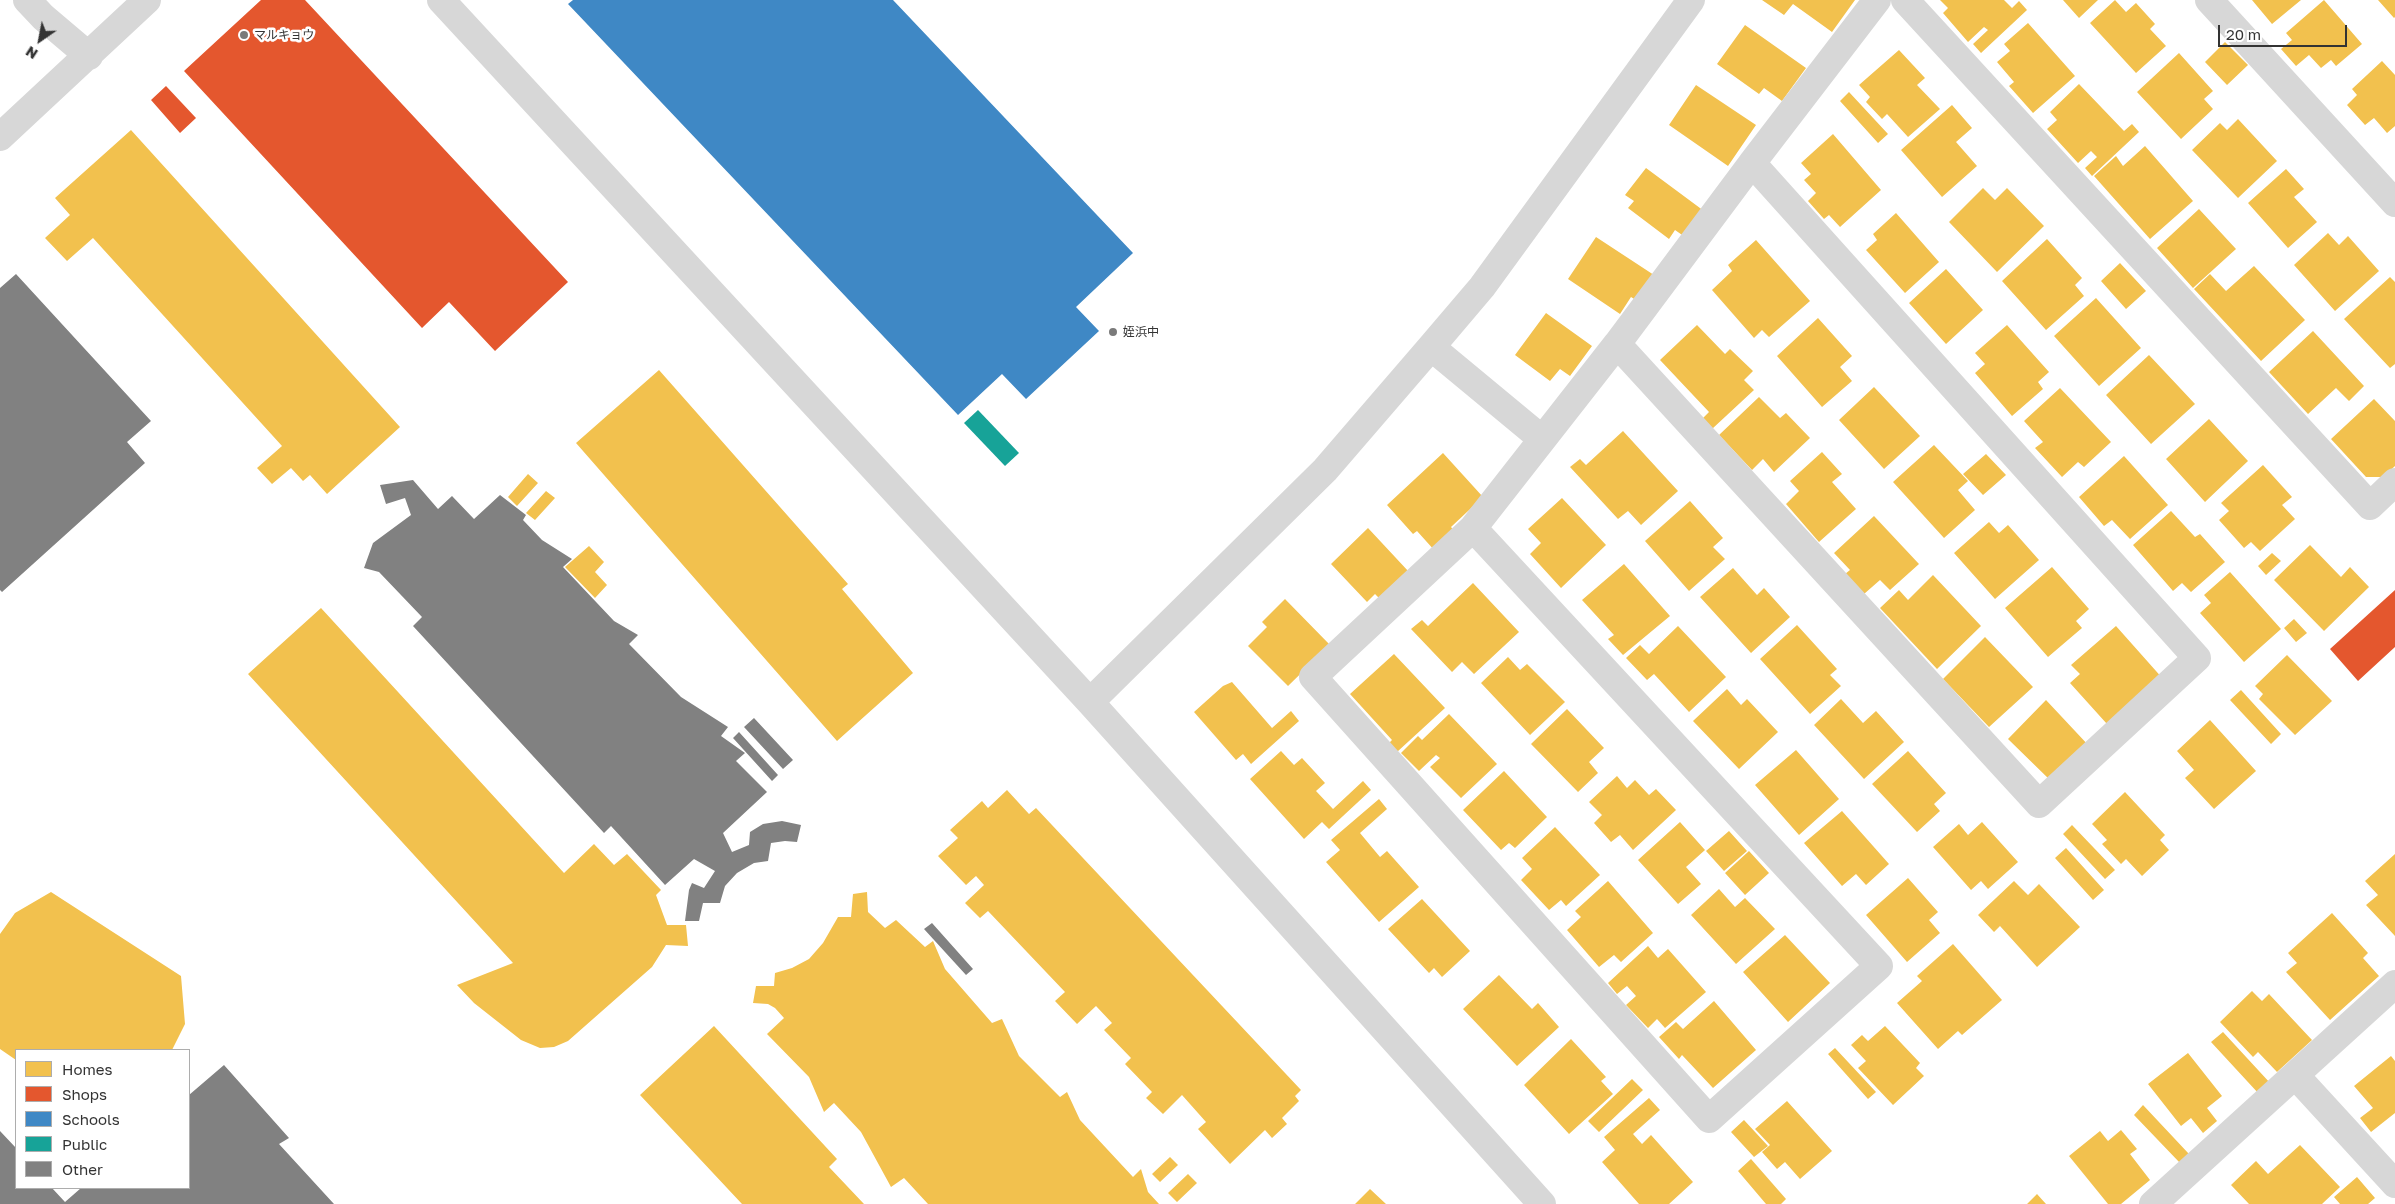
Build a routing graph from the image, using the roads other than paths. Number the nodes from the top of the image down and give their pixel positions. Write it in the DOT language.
graph roads {
  1 [pos="27,0"];
  2 [pos="147,0"];
  3 [pos="160,0"];
  4 [pos="441,0"];
  5 [pos="1692,0"];
  6 [pos="1877,0"];
  7 [pos="1905,0"];
  8 [pos="2209,0"];
  9 [pos="89,56"];
  10 [pos="0,137"];
  11 [pos="1752,163"];
  12 [pos="2395,203"];
  13 [pos="1617,344"];
  14 [pos="1431,347"];
  15 [pos="1542,439"];
  16 [pos="2395,482"];
  17 [pos="1473,528"];
  18 [pos="1090,702"];
  19 [pos="2395,984"];
  20 [pos="2295,1075"];
  21 [pos="2395,1184"];
  22 [pos="1542,1204"];
  23 [pos="2153,1204"];
  1 -- 9 [label="street"];
  2 -- 9 [label="street"];
  3 -- 9 [label="street"];
  4 -- 18 [label="street"];
  5 -- 14 [label="street"];
  6 -- 11 [label="street"];
  7 -- 16 [label="street"];
  8 -- 12 [label="street"];
  9 -- 10 [label="street"];
  11 -- 13 [label="street"];
  11 -- 13 [label="street"];
  13 -- 15 [label="street"];
  14 -- 15 [label="street"];
  14 -- 18 [label="street"];
  15 -- 17 [label="street"];
  17 -- 17 [label="street"];
  18 -- 22 [label="street"];
  19 -- 20 [label="street"];
  20 -- 21 [label="street"];
  20 -- 23 [label="street"];
}
